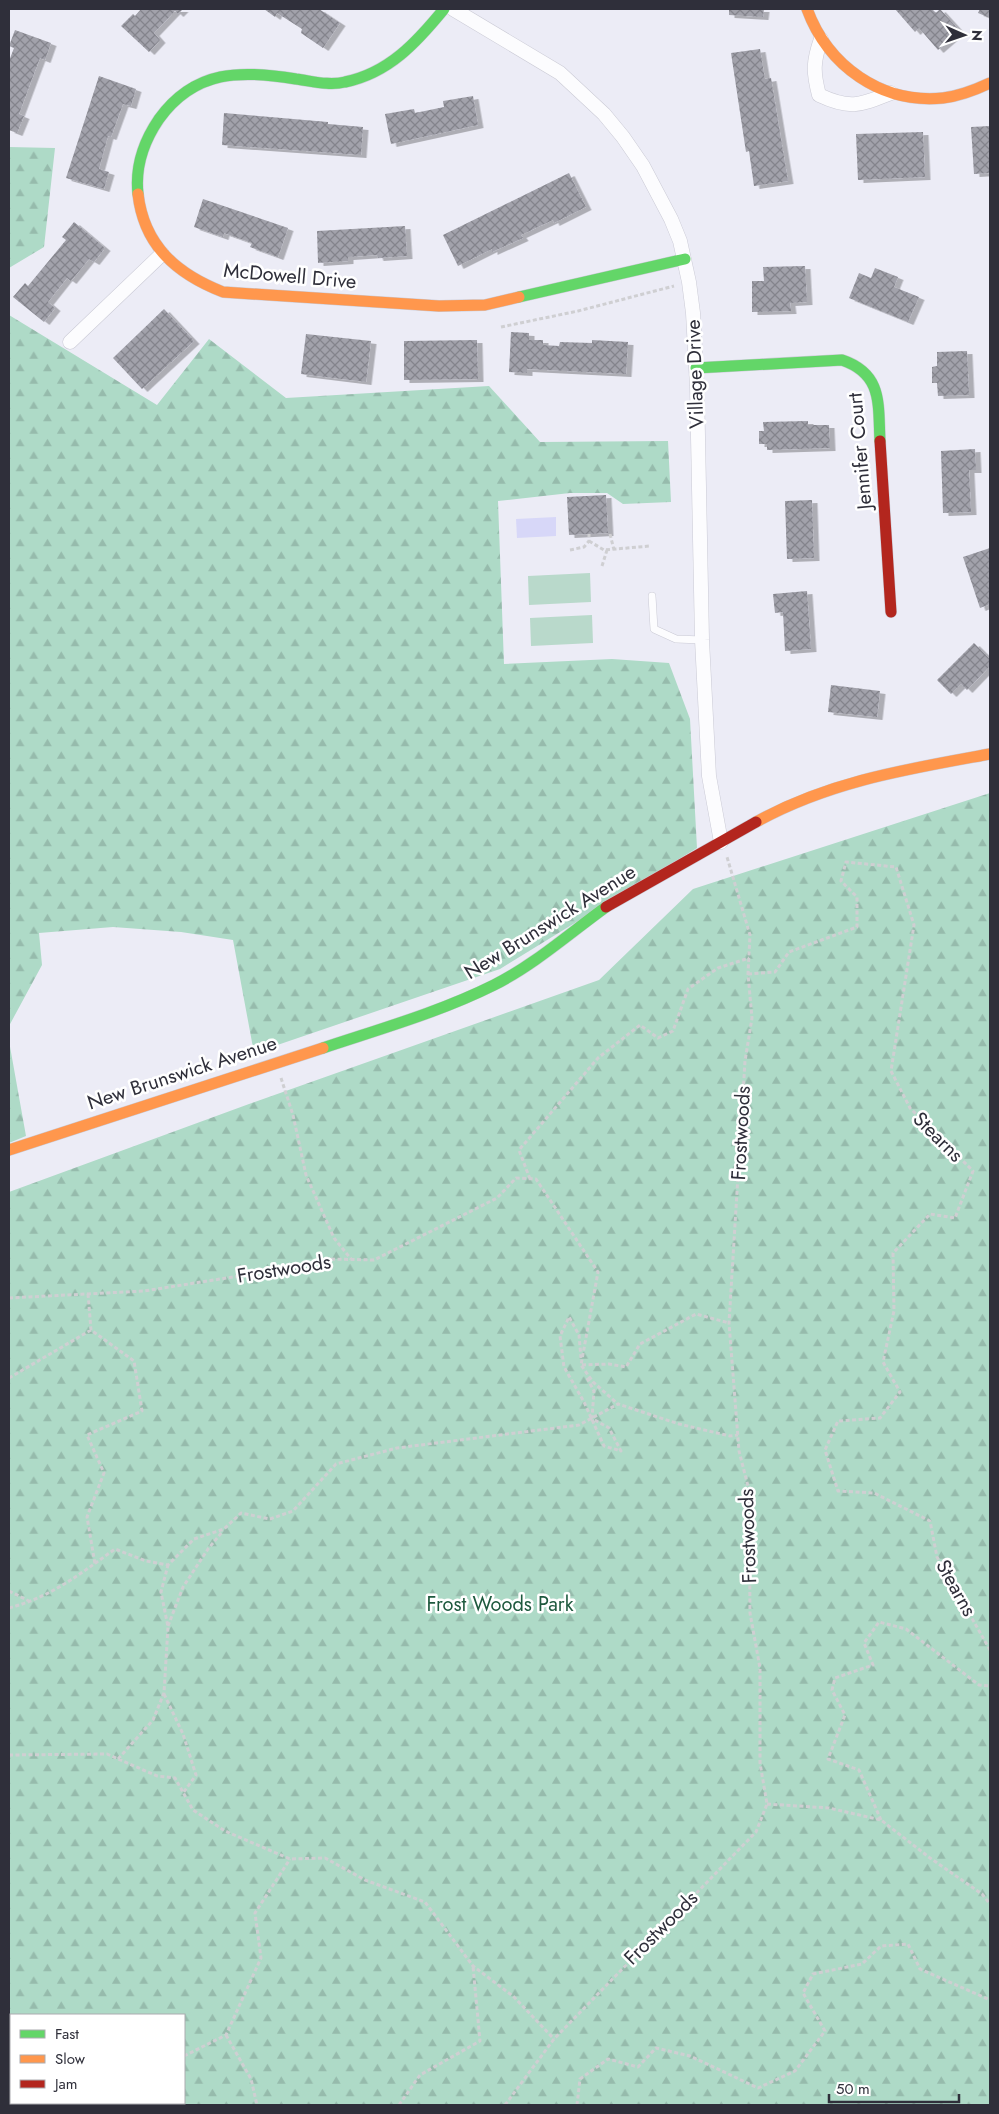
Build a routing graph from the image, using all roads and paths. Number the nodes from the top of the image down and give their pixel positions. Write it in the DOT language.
graph roads {
  1 [pos="444,9"];
  2 [pos="453,9"];
  3 [pos="808,9"];
  4 [pos="821,39"];
  5 [pos="990,83"];
  6 [pos="891,93"];
  7 [pos="162,254"];
  8 [pos="685,259"];
  9 [pos="674,286"];
  10 [pos="501,327"];
  11 [pos="70,342"];
  12 [pos="696,368"];
  13 [pos="589,534"];
  14 [pos="610,534"];
  15 [pos="589,542"];
  16 [pos="650,546"];
  17 [pos="570,550"];
  18 [pos="607,550"];
  19 [pos="614,550"];
  20 [pos="602,566"];
  21 [pos="652,596"];
  22 [pos="891,612"];
  23 [pos="702,640"];
  24 [pos="990,754"];
  25 [pos="721,842"];
  26 [pos="749,958"];
  27 [pos="748,974"];
  28 [pos="270,1065"];
  29 [pos="9,1150"];
  30 [pos="530,1179"];
  31 [pos="352,1259"];
  32 [pos="88,1294"];
  33 [pos="9,1298"];
  34 [pos="729,1323"];
  35 [pos="91,1330"];
  36 [pos="582,1366"];
  37 [pos="9,1378"];
  38 [pos="618,1404"];
  39 [pos="592,1418"];
  40 [pos="738,1435"];
  41 [pos="224,1529"];
  42 [pos="94,1564"];
  43 [pos="168,1565"];
  44 [pos="9,1592"];
  45 [pos="32,1602"];
  46 [pos="9,1608"];
  47 [pos="168,1627"];
  48 [pos="990,1650"];
  49 [pos="990,1686"];
  50 [pos="164,1693"];
  51 [pos="9,1755"];
  52 [pos="118,1760"];
  53 [pos="183,1793"];
  54 [pos="767,1804"];
  55 [pos="881,1820"];
  56 [pos="290,1860"];
  57 [pos="990,1904"];
  58 [pos="473,1966"];
  59 [pos="990,2000"];
  60 [pos="226,2035"];
  61 [pos="554,2039"];
  62 [pos="185,2056"];
  63 [pos="257,2105"];
  64 [pos="399,2105"];
  65 [pos="505,2105"];
  66 [pos="577,2105"];
  1 -- 7 [label="street, McDowell Drive"];
  2 -- 8 [label="street, Village Drive"];
  3 -- 4 [label="street"];
  4 -- 6 [label="street"];
  4 -- 6 [label="street"];
  5 -- 6 [label="street"];
  7 -- 8 [label="street, McDowell Drive"];
  7 -- 11 [label="street"];
  8 -- 12 [label="street, Village Drive"];
  9 -- 10 [label="path"];
  12 -- 22 [label="street, Jennifer Court"];
  12 -- 23 [label="street, Village Drive"];
  13 -- 15 [label="path"];
  14 -- 19 [label="path"];
  15 -- 17 [label="path"];
  15 -- 18 [label="path"];
  16 -- 19 [label="path"];
  18 -- 19 [label="path"];
  18 -- 20 [label="path"];
  21 -- 23 [label="lane"];
  23 -- 25 [label="street, Village Drive"];
  24 -- 25 [label="street, New Brunswick Avenue"];
  25 -- 26 [label="path, Frostwoods"];
  25 -- 28 [label="street, New Brunswick Avenue"];
  26 -- 27 [label="path, Frostwoods"];
  26 -- 30 [label="path"];
  27 -- 34 [label="path, Frostwoods"];
  27 -- 48 [label="path, Stearns"];
  28 -- 29 [label="street, New Brunswick Avenue"];
  28 -- 31 [label="path"];
  30 -- 31 [label="path, Frostwoods"];
  30 -- 36 [label="path, Frostwoods"];
  31 -- 32 [label="path, Frostwoods"];
  32 -- 33 [label="path, Frostwoods"];
  32 -- 35 [label="path"];
  34 -- 36 [label="path"];
  34 -- 40 [label="path, Frostwoods"];
  35 -- 37 [label="path"];
  35 -- 42 [label="path"];
  36 -- 38 [label="path"];
  36 -- 39 [label="path"];
  36 -- 39 [label="path"];
  38 -- 39 [label="path"];
  38 -- 40 [label="path"];
  39 -- 39 [label="path"];
  39 -- 41 [label="path"];
  40 -- 54 [label="path, Frostwoods"];
  41 -- 43 [label="path"];
  41 -- 47 [label="path"];
  42 -- 43 [label="path"];
  42 -- 45 [label="path"];
  43 -- 47 [label="path"];
  44 -- 45 [label="path"];
  45 -- 46 [label="path"];
  47 -- 50 [label="path"];
  49 -- 55 [label="path"];
  50 -- 52 [label="path"];
  50 -- 53 [label="path"];
  51 -- 52 [label="path"];
  52 -- 53 [label="path"];
  53 -- 56 [label="path"];
  54 -- 55 [label="path"];
  54 -- 61 [label="path, Frostwoods"];
  55 -- 57 [label="path"];
  56 -- 58 [label="path"];
  56 -- 60 [label="path"];
  58 -- 61 [label="path"];
  58 -- 64 [label="path"];
  59 -- 66 [label="path"];
  60 -- 62 [label="path"];
  60 -- 63 [label="path"];
  61 -- 65 [label="path, Frostwoods"];
}
